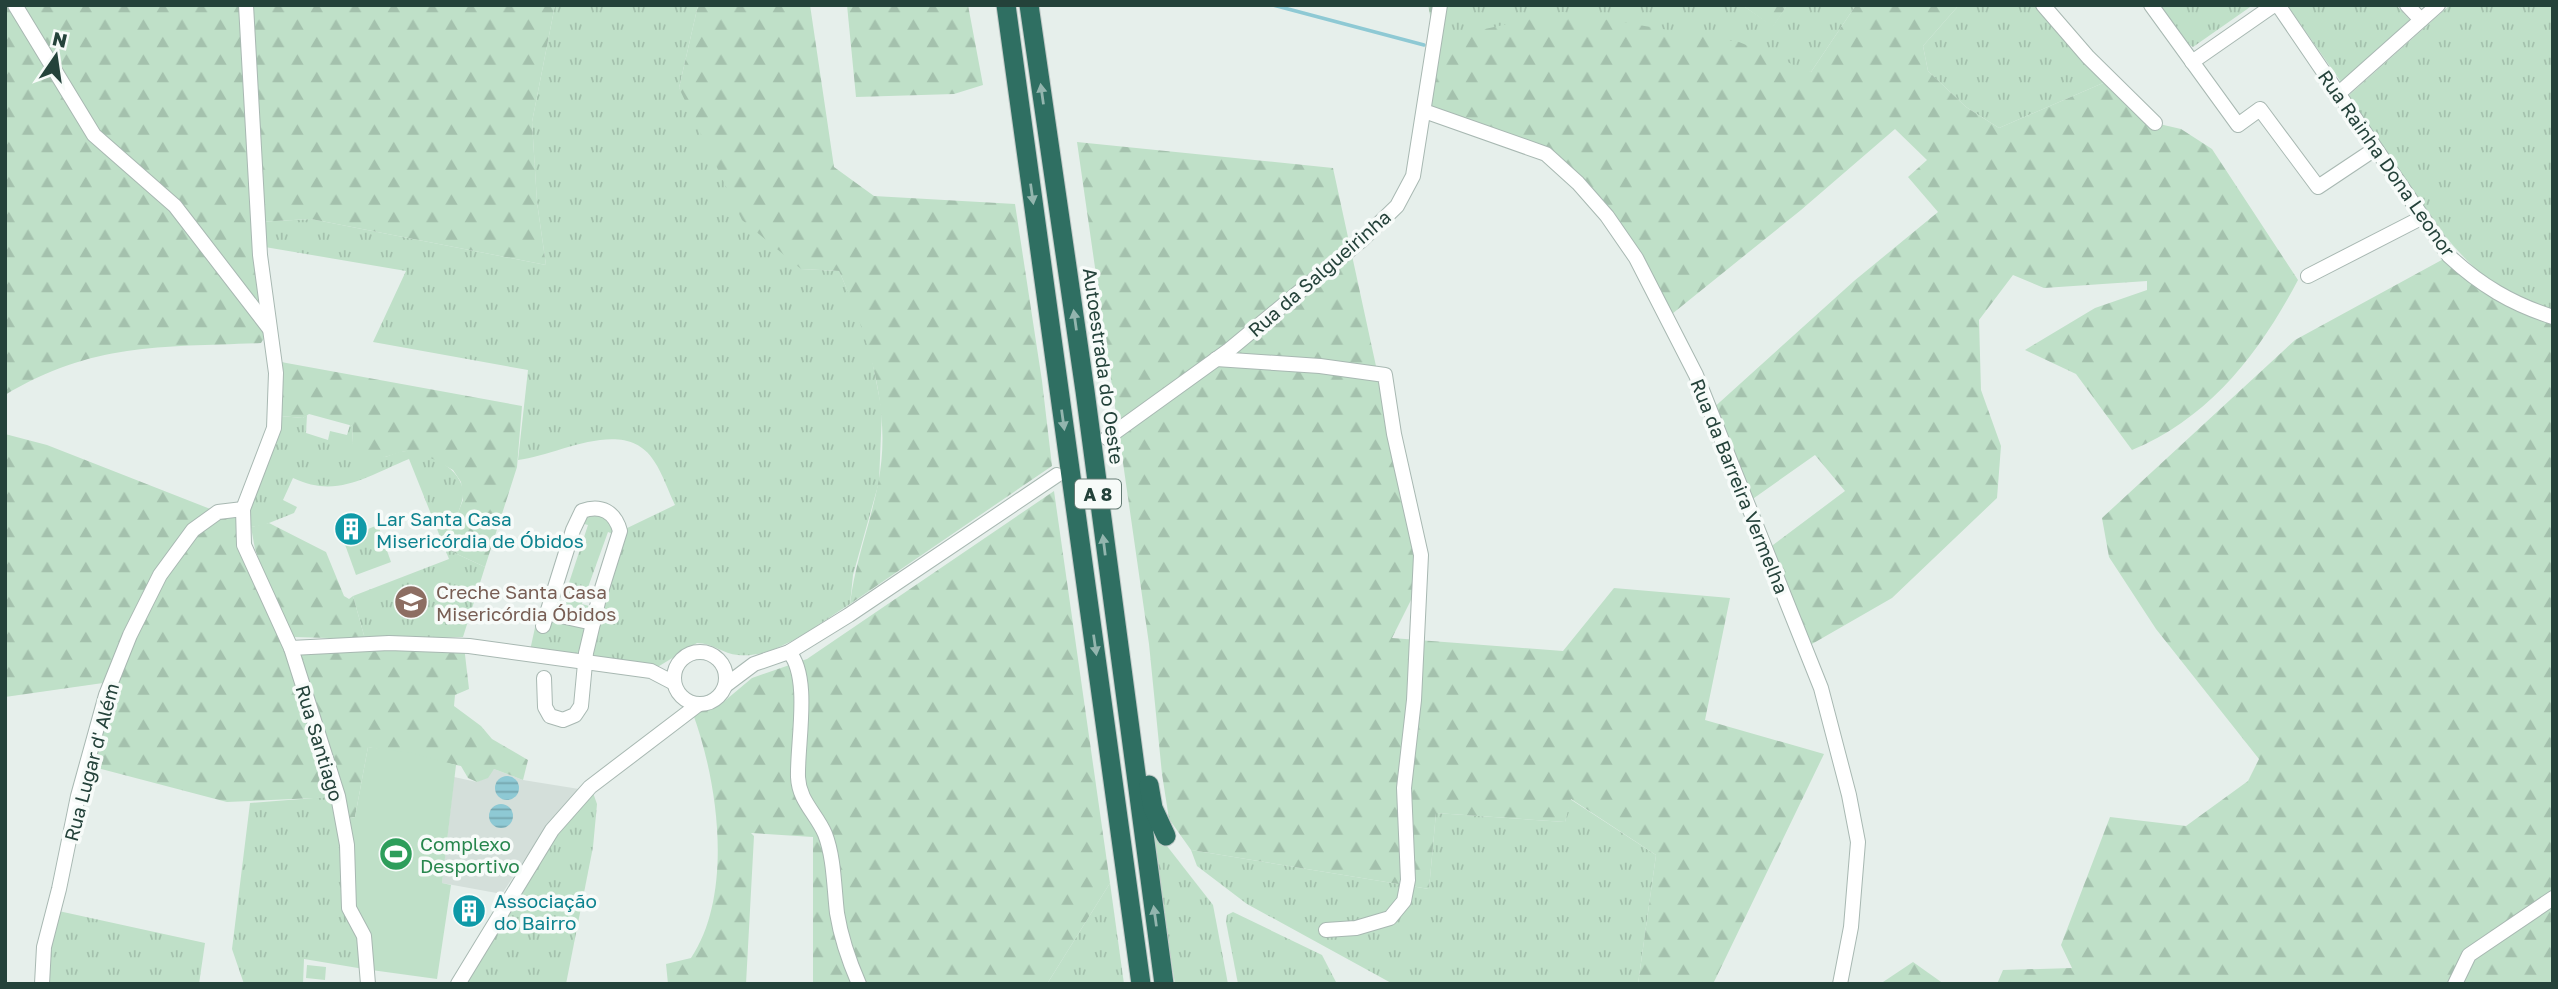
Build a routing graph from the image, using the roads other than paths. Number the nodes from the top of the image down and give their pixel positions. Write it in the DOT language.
graph roads {
  1 [pos="15,5"];
  2 [pos="246,5"];
  3 [pos="1006,5"];
  4 [pos="1029,5"];
  5 [pos="1440,5"];
  6 [pos="2043,5"];
  7 [pos="2151,5"];
  8 [pos="2276,5"];
  9 [pos="2407,5"];
  10 [pos="2438,5"];
  11 [pos="2421,20"];
  12 [pos="2192,62"];
  13 [pos="2338,94"];
  14 [pos="1424,111"];
  15 [pos="2155,123"];
  16 [pos="2375,149"];
  17 [pos="2421,218"];
  18 [pos="2308,276"];
  19 [pos="2553,317"];
  20 [pos="270,329"];
  21 [pos="1216,359"];
  22 [pos="1107,438"];
  23 [pos="1057,475"];
  24 [pos="243,509"];
  25 [pos="1109,583"];
  26 [pos="593,623"];
  27 [pos="291,648"];
  28 [pos="789,652"];
  29 [pos="681,660"];
  30 [pos="584,662"];
  31 [pos="721,663"];
  32 [pos="754,664"];
  33 [pos="651,671"];
  34 [pos="544,678"];
  35 [pos="726,685"];
  36 [pos="677,689"];
  37 [pos="699,705"];
  38 [pos="677,718"];
  39 [pos="1166,836"];
  40 [pos="2553,898"];
  41 [pos="1326,930"];
  42 [pos="43,984"];
  43 [pos="368,984"];
  44 [pos="458,984"];
  45 [pos="859,984"];
  46 [pos="1141,984"];
  47 [pos="1164,984"];
  48 [pos="1840,984"];
  49 [pos="2455,984"];
  1 -- 20 [label="street"];
  2 -- 20 [label="street"];
  3 -- 46 [label="highway, A 8, one-way"];
  25 -- 4 [label="highway, Autoestrada do Oeste / A 8, one-way"];
  5 -- 14 [label="street, Rua da Salgueirinha"];
  6 -- 15 [label="street"];
  7 -- 12 [label="street"];
  8 -- 12 [label="street"];
  8 -- 13 [label="street, Rua Rainha Dona Leonor"];
  9 -- 11 [label="street"];
  10 -- 11 [label="street"];
  11 -- 13 [label="street"];
  12 -- 16 [label="street"];
  13 -- 16 [label="street, Rua Rainha Dona Leonor"];
  14 -- 21 [label="street, Rua da Salgueirinha"];
  14 -- 48 [label="street, Rua da Barreira Vermelha"];
  16 -- 17 [label="street, Rua Rainha Dona Leonor"];
  17 -- 18 [label="street"];
  17 -- 19 [label="street, Rua Rainha Dona Leonor"];
  20 -- 24 [label="street"];
  21 -- 22 [label="street, Rua da Salgueirinha"];
  21 -- 41 [label="street"];
  23 -- 28 [label="street"];
  24 -- 27 [label="street, Rua Santiago"];
  24 -- 42 [label="street, Rua Lugar d' Além"];
  25 -- 39 [label="highway"];
  47 -- 25 [label="highway, Autoestrada do Oeste / A 8, one-way"];
  26 -- 26 [label="street"];
  26 -- 30 [label="street"];
  27 -- 30 [label="street"];
  27 -- 43 [label="street, Rua Santiago"];
  28 -- 32 [label="street"];
  28 -- 45 [label="street"];
  29 -- 31 [label="street"];
  29 -- 33 [label="street"];
  29 -- 36 [label="street"];
  30 -- 33 [label="street"];
  30 -- 34 [label="street"];
  31 -- 32 [label="street"];
  31 -- 35 [label="street"];
  32 -- 35 [label="street"];
  33 -- 36 [label="street"];
  35 -- 37 [label="street"];
  36 -- 37 [label="street"];
  36 -- 38 [label="street"];
  37 -- 38 [label="street"];
  38 -- 44 [label="street"];
  40 -- 49 [label="street"];
}
